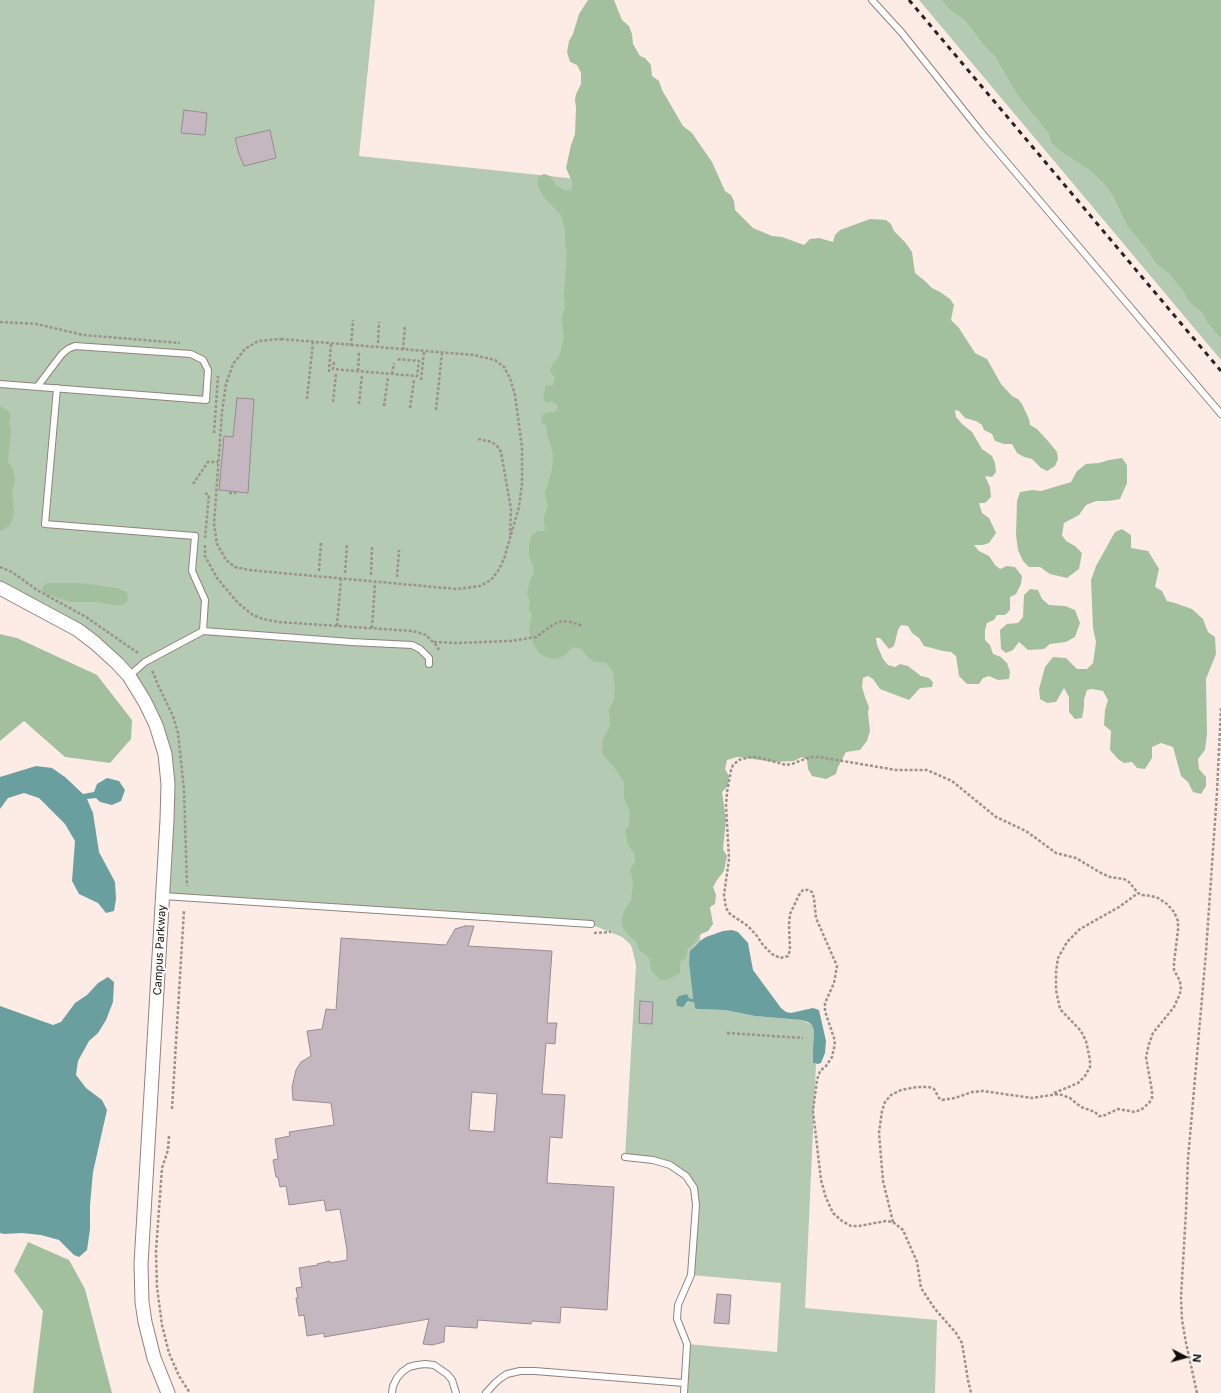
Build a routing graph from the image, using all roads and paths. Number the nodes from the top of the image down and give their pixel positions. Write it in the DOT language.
graph roads {
  1 [pos="872,0"];
  2 [pos="353,320"];
  3 [pos="379,322"];
  4 [pos="405,325"];
  5 [pos="313,342"];
  6 [pos="378,343"];
  7 [pos="331,344"];
  8 [pos="351,346"];
  9 [pos="403,350"];
  10 [pos="424,352"];
  11 [pos="442,353"];
  12 [pos="362,354"];
  13 [pos="396,359"];
  14 [pos="334,362"];
  15 [pos="394,363"];
  16 [pos="358,371"];
  17 [pos="329,372"];
  18 [pos="336,373"];
  19 [pos="392,374"];
  20 [pos="362,375"];
  21 [pos="388,377"];
  22 [pos="414,380"];
  23 [pos="421,380"];
  24 [pos="0,384"];
  25 [pos="37,387"];
  26 [pos="57,388"];
  27 [pos="308,399"];
  28 [pos="333,402"];
  29 [pos="359,404"];
  30 [pos="384,406"];
  31 [pos="410,408"];
  32 [pos="436,410"];
  33 [pos="216,412"];
  34 [pos="222,412"];
  35 [pos="1221,414"];
  36 [pos="478,439"];
  37 [pos="218,462"];
  38 [pos="193,484"];
  39 [pos="205,493"];
  40 [pos="229,493"];
  41 [pos="236,493"];
  42 [pos="321,543"];
  43 [pos="347,545"];
  44 [pos="372,547"];
  45 [pos="398,550"];
  46 [pos="507,550"];
  47 [pos="0,567"];
  48 [pos="319,571"];
  49 [pos="345,573"];
  50 [pos="371,575"];
  51 [pos="397,577"];
  52 [pos="341,579"];
  53 [pos="375,583"];
  54 [pos="0,588"];
  55 [pos="337,626"];
  56 [pos="583,626"];
  57 [pos="372,628"];
  58 [pos="203,630"];
  59 [pos="433,642"];
  60 [pos="439,650"];
  61 [pos="138,653"];
  62 [pos="429,664"];
  63 [pos="128,676"];
  64 [pos="1221,708"];
  65 [pos="1138,893"];
  66 [pos="163,896"];
  67 [pos="184,910"];
  68 [pos="590,924"];
  69 [pos="611,932"];
  70 [pos="594,933"];
  71 [pos="727,1033"];
  72 [pos="803,1038"];
  73 [pos="1052,1094"];
  74 [pos="172,1109"];
  75 [pos="169,1136"];
  76 [pos="625,1157"];
  77 [pos="893,1222"];
  78 [pos="684,1383"];
  79 [pos="167,1391"];
  80 [pos="190,1393"];
  81 [pos="392,1393"];
  82 [pos="456,1393"];
  83 [pos="486,1393"];
  84 [pos="684,1393"];
  85 [pos="972,1393"];
  86 [pos="1198,1393"];
  1 -- 35 [label="lane"];
  2 -- 8 [label="path"];
  3 -- 6 [label="path"];
  4 -- 9 [label="path"];
  5 -- 7 [label="path"];
  5 -- 27 [label="path"];
  5 -- 34 [label="path"];
  7 -- 8 [label="path"];
  7 -- 17 [label="path"];
  8 -- 9 [label="path"];
  9 -- 10 [label="path"];
  10 -- 11 [label="path"];
  10 -- 23 [label="path"];
  11 -- 32 [label="path"];
  11 -- 46 [label="path"];
  12 -- 16 [label="path"];
  13 -- 19 [label="path"];
  14 -- 16 [label="path"];
  15 -- 19 [label="path"];
  16 -- 19 [label="path"];
  18 -- 28 [label="path"];
  20 -- 29 [label="path"];
  21 -- 30 [label="path"];
  22 -- 31 [label="path"];
  24 -- 25 [label="lane"];
  25 -- 26 [label="lane"];
  25 -- 26 [label="lane"];
  26 -- 58 [label="lane"];
  33 -- 34 [label="path"];
  34 -- 37 [label="path"];
  36 -- 46 [label="path"];
  37 -- 38 [label="path"];
  37 -- 52 [label="path"];
  39 -- 55 [label="path"];
  40 -- 41 [label="path"];
  42 -- 48 [label="path"];
  43 -- 49 [label="path"];
  44 -- 50 [label="path"];
  45 -- 51 [label="path"];
  46 -- 53 [label="path"];
  47 -- 61 [label="path"];
  52 -- 53 [label="path"];
  52 -- 55 [label="path"];
  53 -- 57 [label="path"];
  54 -- 63 [label="street, Campus Parkway"];
  55 -- 57 [label="path"];
  56 -- 59 [label="path"];
  57 -- 59 [label="path"];
  58 -- 62 [label="lane"];
  58 -- 63 [label="lane"];
  59 -- 60 [label="path"];
  63 -- 66 [label="street, Campus Parkway"];
  64 -- 86 [label="path"];
  65 -- 73 [label="path"];
  65 -- 73 [label="path"];
  65 -- 77 [label="path"];
  66 -- 68 [label="lane"];
  66 -- 79 [label="street, Campus Parkway"];
  67 -- 74 [label="path"];
  69 -- 70 [label="path"];
  71 -- 72 [label="path"];
  73 -- 77 [label="path"];
  75 -- 80 [label="path"];
  76 -- 78 [label="lane"];
  77 -- 85 [label="path"];
  78 -- 83 [label="lane"];
  78 -- 84 [label="lane"];
  81 -- 82 [label="lane"];
}
